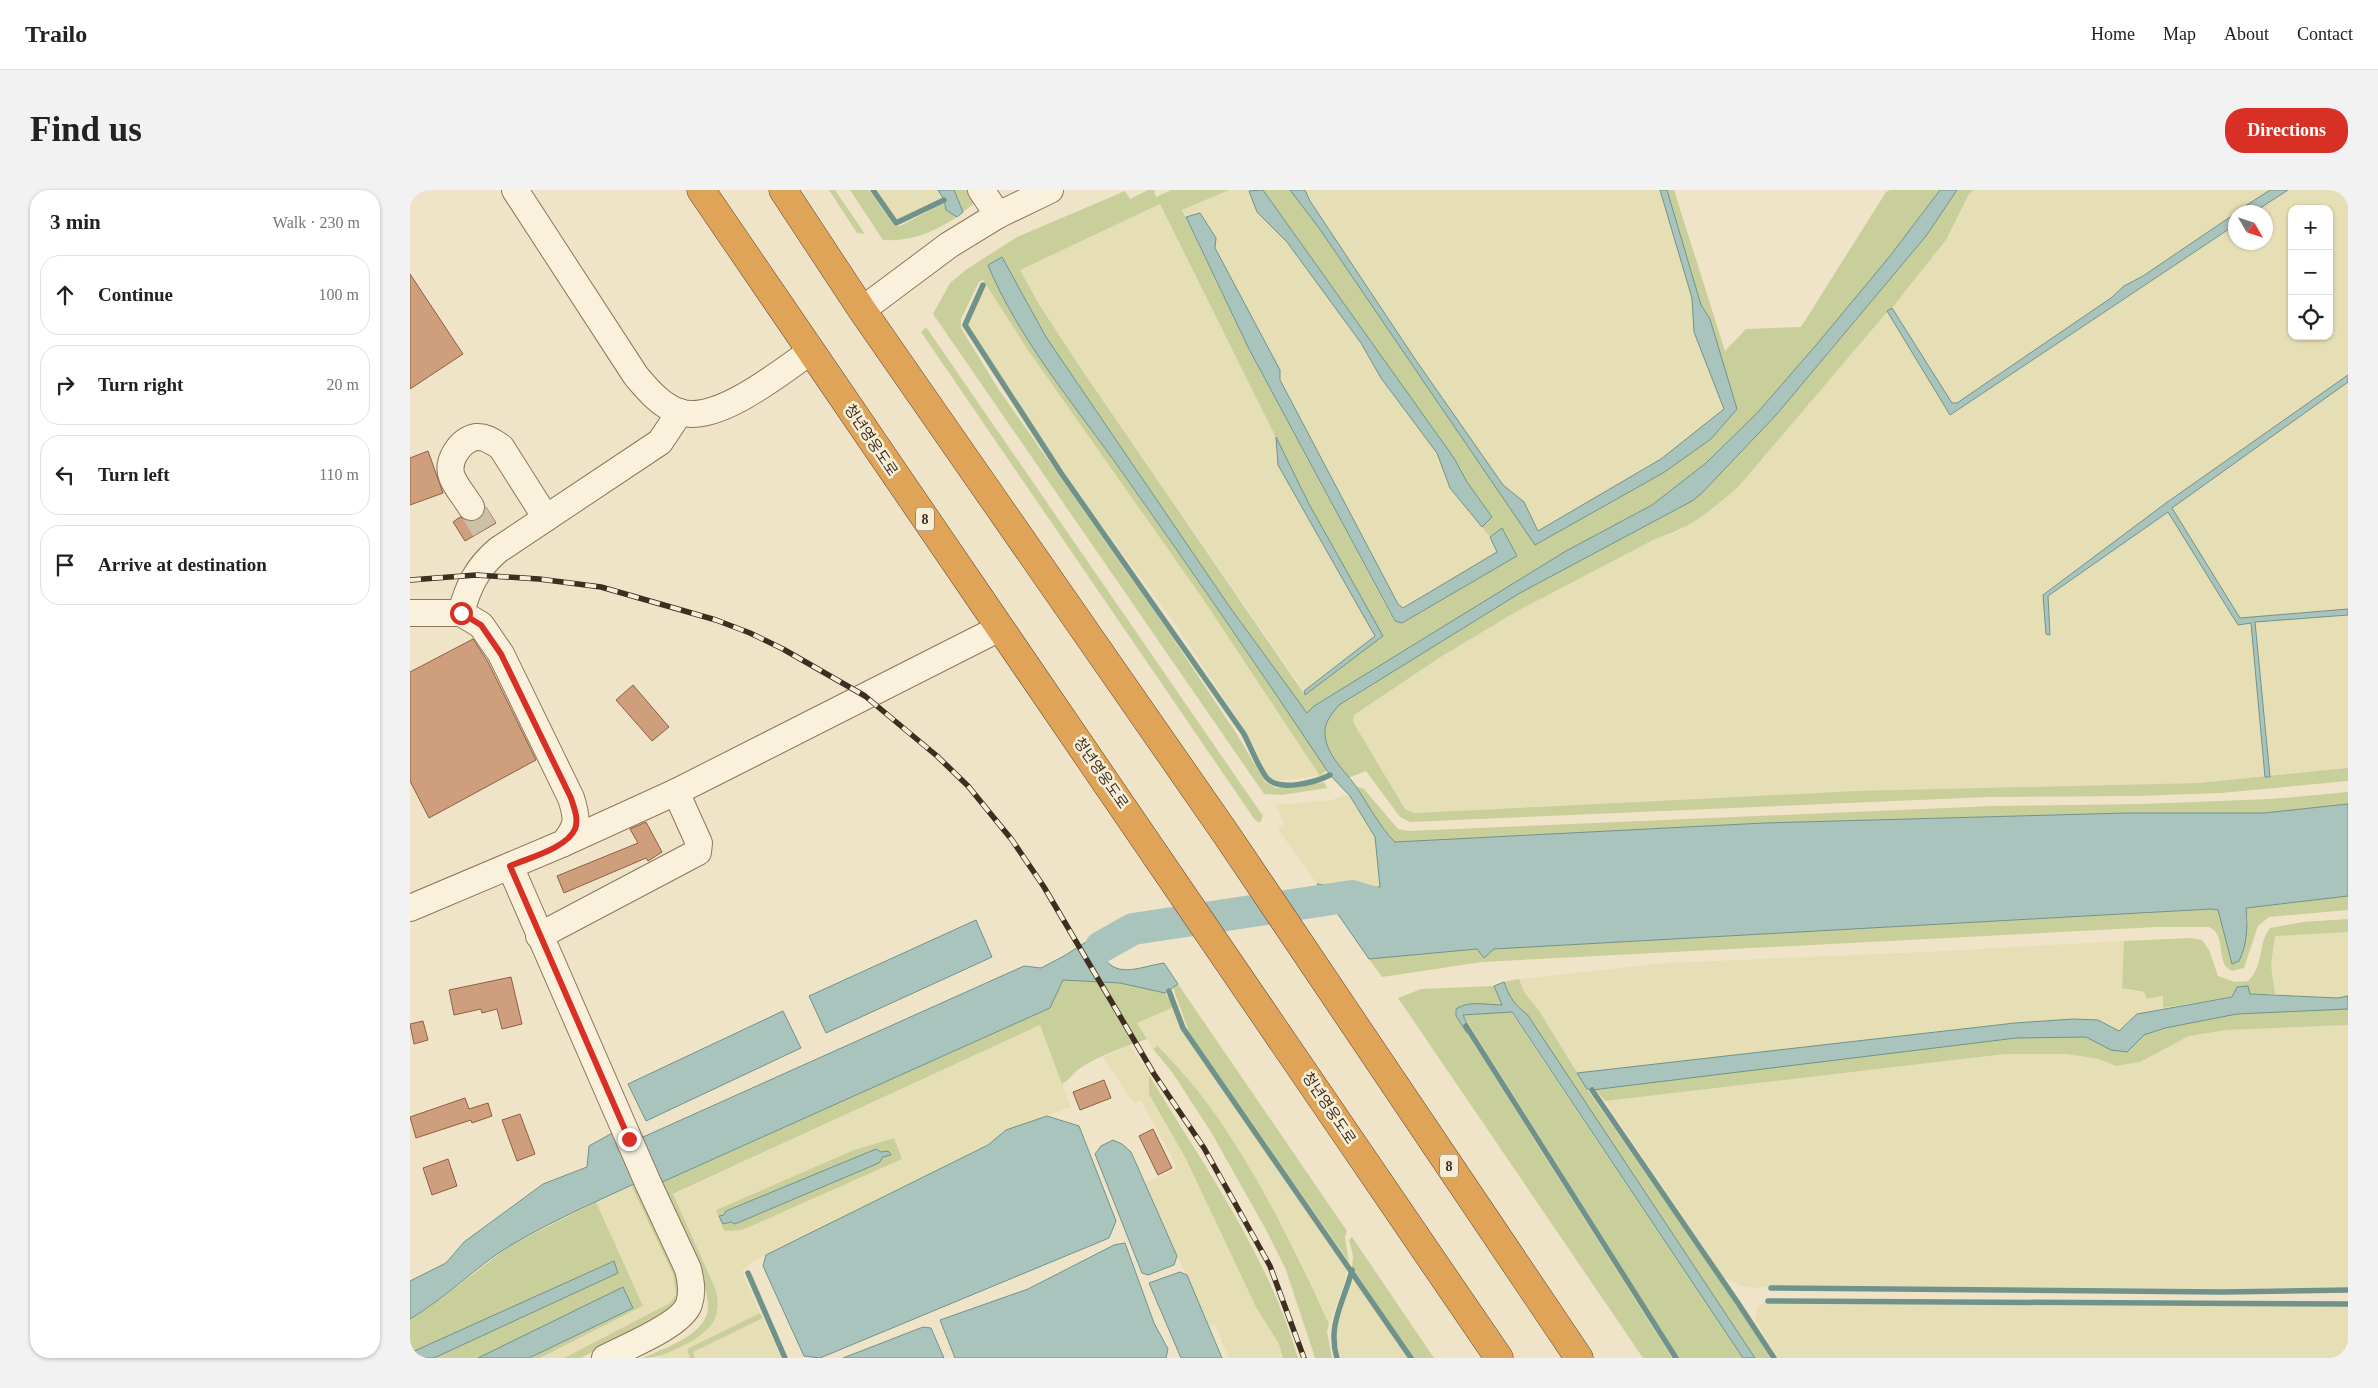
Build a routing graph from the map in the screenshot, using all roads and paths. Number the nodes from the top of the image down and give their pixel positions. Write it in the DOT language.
graph roads {
  1 [pos="515,190"];
  2 [pos="702,190"];
  3 [pos="783,190"];
  4 [pos="981,190"];
  5 [pos="1050,190"];
  6 [pos="998,215"];
  7 [pos="862,310"];
  8 [pos="810,351"];
  9 [pos="680,412"];
  10 [pos="471,507"];
  11 [pos="546,518"];
  12 [pos="410,613"];
  13 [pos="461,613"];
  14 [pos="1000,628"];
  15 [pos="676,792"];
  16 [pos="564,843"];
  17 [pos="510,866"];
  18 [pos="410,908"];
  19 [pos="539,936"];
  20 [pos="613,1356"];
  21 [pos="1499,1358"];
  22 [pos="1579,1358"];
  1 -- 9 [label="street"];
  2 -- 8 [label="highway, 청년영웅도로 / 8"];
  3 -- 7 [label="highway, 8"];
  4 -- 6 [label="street"];
  5 -- 6 [label="street"];
  6 -- 7 [label="street"];
  7 -- 22 [label="highway, 8"];
  8 -- 9 [label="street"];
  8 -- 14 [label="highway, 청년영웅도로 / 8"];
  9 -- 11 [label="street"];
  10 -- 11 [label="street"];
  11 -- 13 [label="street"];
  12 -- 13 [label="street"];
  13 -- 16 [label="street"];
  14 -- 15 [label="street"];
  14 -- 21 [label="highway, 청년영웅도로 / 8"];
  15 -- 16 [label="street"];
  15 -- 19 [label="street"];
  16 -- 17 [label="street"];
  17 -- 18 [label="street"];
  17 -- 19 [label="street"];
  19 -- 20 [label="street"];
}
